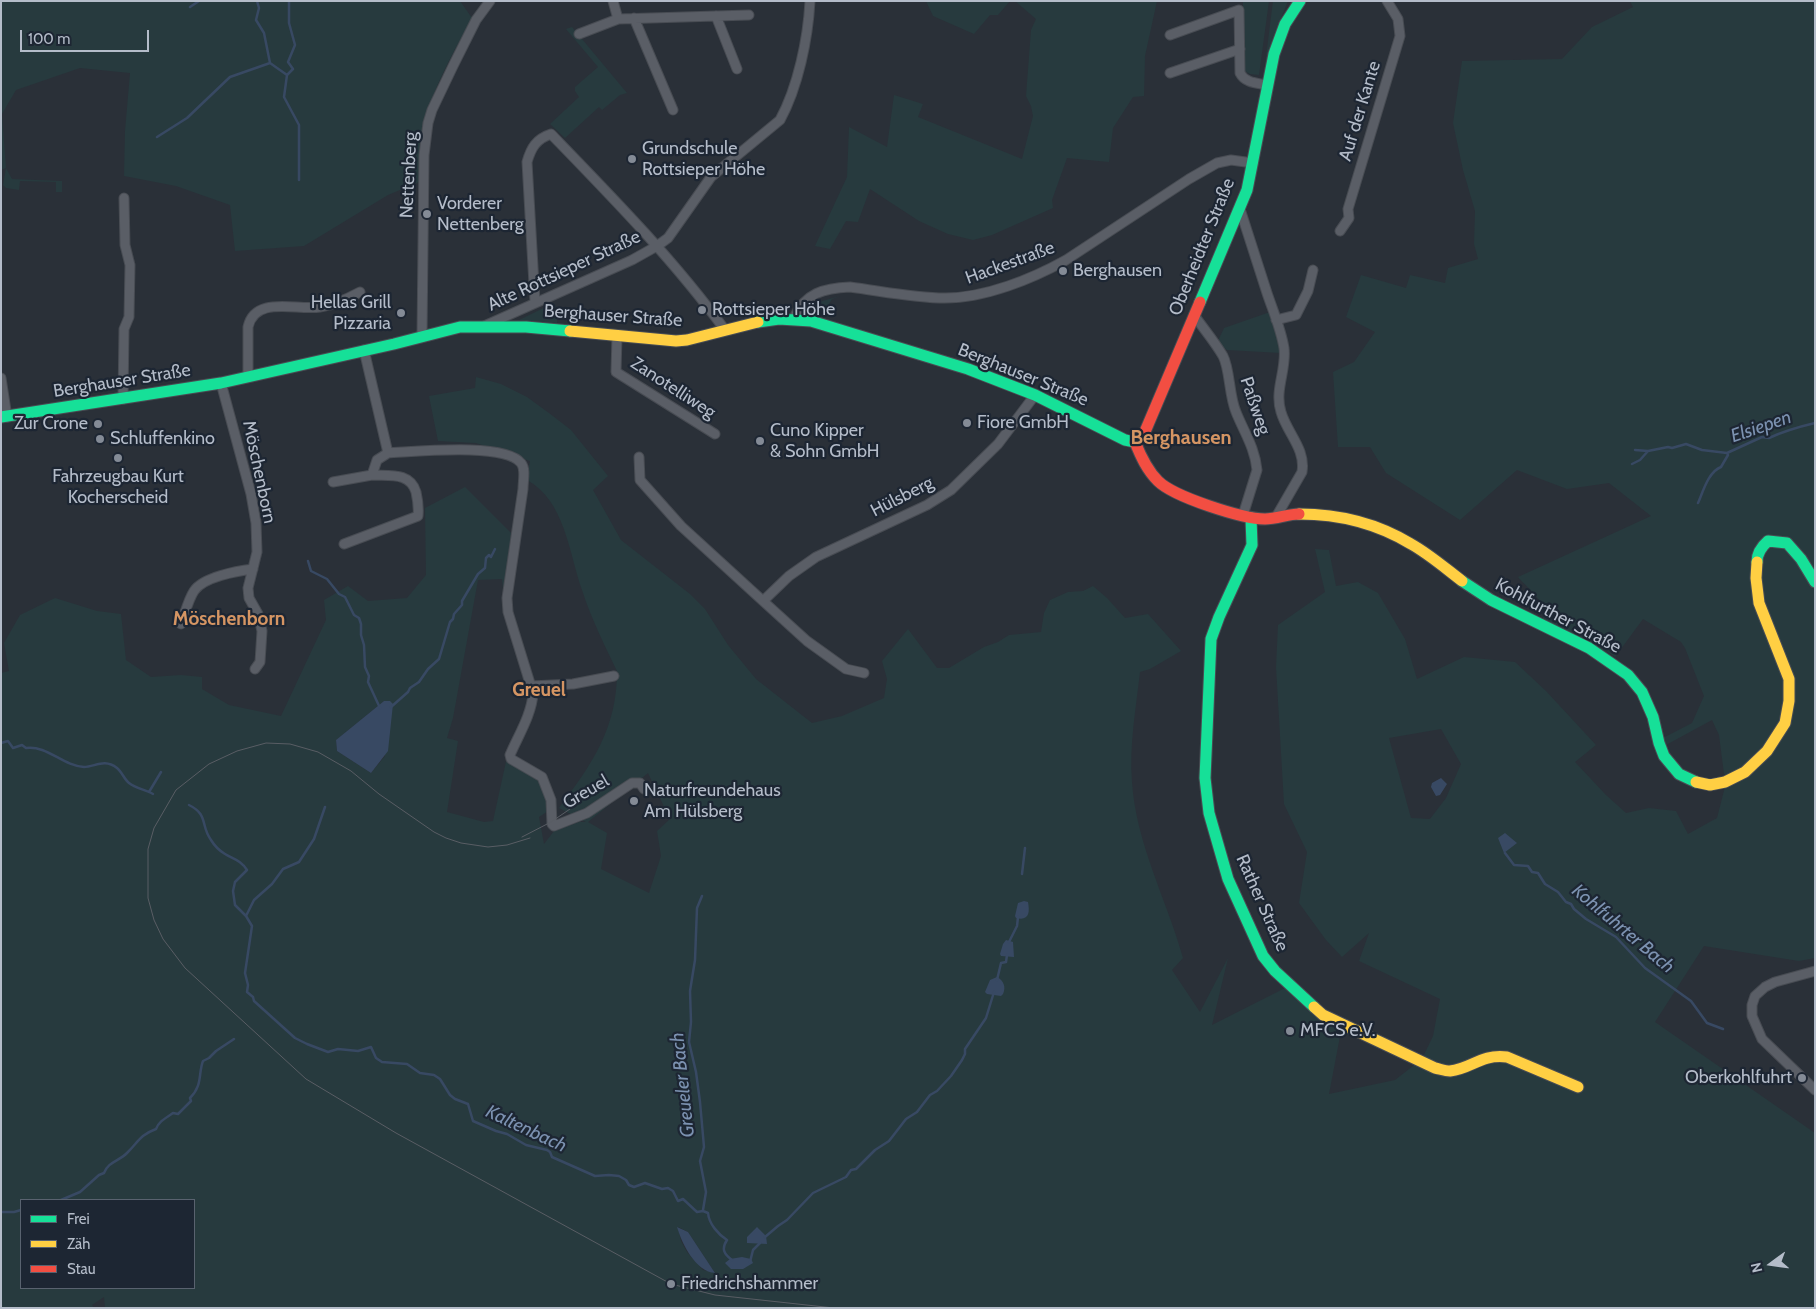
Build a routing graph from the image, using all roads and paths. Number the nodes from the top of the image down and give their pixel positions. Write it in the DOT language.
graph roads {
  1 [pos="490,1"];
  2 [pos="613,1"];
  3 [pos="810,1"];
  4 [pos="1300,1"];
  5 [pos="1387,1"];
  6 [pos="1240,6"];
  7 [pos="749,15"];
  8 [pos="716,16"];
  9 [pos="634,18"];
  10 [pos="618,19"];
  11 [pos="579,34"];
  12 [pos="1170,35"];
  13 [pos="1240,49"];
  14 [pos="737,68"];
  15 [pos="1170,73"];
  16 [pos="1268,85"];
  17 [pos="673,110"];
  18 [pos="1253,163"];
  19 [pos="124,198"];
  20 [pos="1240,209"];
  21 [pos="1340,231"];
  22 [pos="658,246"];
  23 [pos="1313,270"];
  24 [pos="360,292"];
  25 [pos="535,302"];
  26 [pos="1194,315"];
  27 [pos="794,318"];
  28 [pos="1276,320"];
  29 [pos="484,326"];
  30 [pos="725,330"];
  31 [pos="422,336"];
  32 [pos="617,336"];
  33 [pos="364,350"];
  34 [pos="248,377"];
  35 [pos="1,378"];
  36 [pos="221,383"];
  37 [pos="1036,395"];
  38 [pos="123,400"];
  39 [pos="4,417"];
  40 [pos="715,434"];
  41 [pos="1135,442"];
  42 [pos="388,453"];
  43 [pos="639,457"];
  44 [pos="372,475"];
  45 [pos="333,482"];
  46 [pos="1247,516"];
  47 [pos="1276,517"];
  48 [pos="344,544"];
  49 [pos="253,569"];
  50 [pos="1815,582"];
  51 [pos="763,601"];
  52 [pos="181,624"];
  53 [pos="255,669"];
  54 [pos="864,673"];
  55 [pos="614,676"];
  56 [pos="531,686"];
  57 [pos="644,789"];
  58 [pos="1815,971"];
  59 [pos="1578,1087"];
  60 [pos="1815,1090"];
  1 -- 31 [label="street, Nettenberg"];
  2 -- 10 [label="street"];
  3 -- 22 [label="street, Alte Rottsieper Straße"];
  4 -- 16 [label="street, Oberheidter Straße"];
  5 -- 21 [label="street, Auf der Kante"];
  6 -- 12 [label="street"];
  6 -- 13 [label="street"];
  7 -- 8 [label="street"];
  8 -- 9 [label="street"];
  8 -- 14 [label="street"];
  9 -- 10 [label="street"];
  9 -- 17 [label="street"];
  10 -- 11 [label="street"];
  13 -- 15 [label="street"];
  13 -- 16 [label="street"];
  16 -- 18 [label="street, Oberheidter Straße"];
  18 -- 20 [label="street, Oberheidter Straße"];
  18 -- 27 [label="street, Hackestraße"];
  19 -- 38 [label="street"];
  20 -- 26 [label="street, Oberheidter Straße"];
  20 -- 28 [label="street"];
  22 -- 25 [label="street, Alte Rottsieper Straße"];
  22 -- 25 [label="street"];
  22 -- 30 [label="street"];
  23 -- 28 [label="street"];
  24 -- 34 [label="street"];
  25 -- 29 [label="street, Alte Rottsieper Straße"];
  26 -- 41 [label="street, Oberheidter Straße"];
  26 -- 46 [label="street, Paßweg"];
  27 -- 30 [label="street, Berghauser Straße"];
  27 -- 37 [label="street, Berghauser Straße"];
  28 -- 47 [label="street"];
  29 -- 31 [label="street, Berghauser Straße"];
  29 -- 32 [label="street, Berghauser Straße"];
  30 -- 32 [label="street, Berghauser Straße"];
  31 -- 33 [label="street, Berghauser Straße"];
  32 -- 40 [label="street, Zanotelliweg"];
  33 -- 34 [label="street, Berghauser Straße"];
  33 -- 42 [label="street"];
  34 -- 36 [label="street, Berghauser Straße"];
  35 -- 39 [label="street"];
  36 -- 38 [label="street, Berghauser Straße"];
  36 -- 49 [label="street, Möschenborn"];
  37 -- 41 [label="street, Berghauser Straße"];
  37 -- 51 [label="street, Hülsberg"];
  38 -- 39 [label="street, Berghauser Straße"];
  41 -- 46 [label="street, Kohlfurther Straße"];
  42 -- 44 [label="street"];
  42 -- 56 [label="street, Greuel"];
  43 -- 51 [label="street"];
  44 -- 45 [label="street"];
  44 -- 48 [label="street"];
  46 -- 47 [label="street, Kohlfurther Straße"];
  46 -- 59 [label="street, Rather Straße"];
  47 -- 50 [label="street, Kohlfurther Straße"];
  49 -- 52 [label="street"];
  49 -- 53 [label="street, Möschenborn"];
  51 -- 54 [label="street"];
  55 -- 56 [label="street"];
  56 -- 57 [label="street, Greuel"];
  58 -- 60 [label="street"];
}
